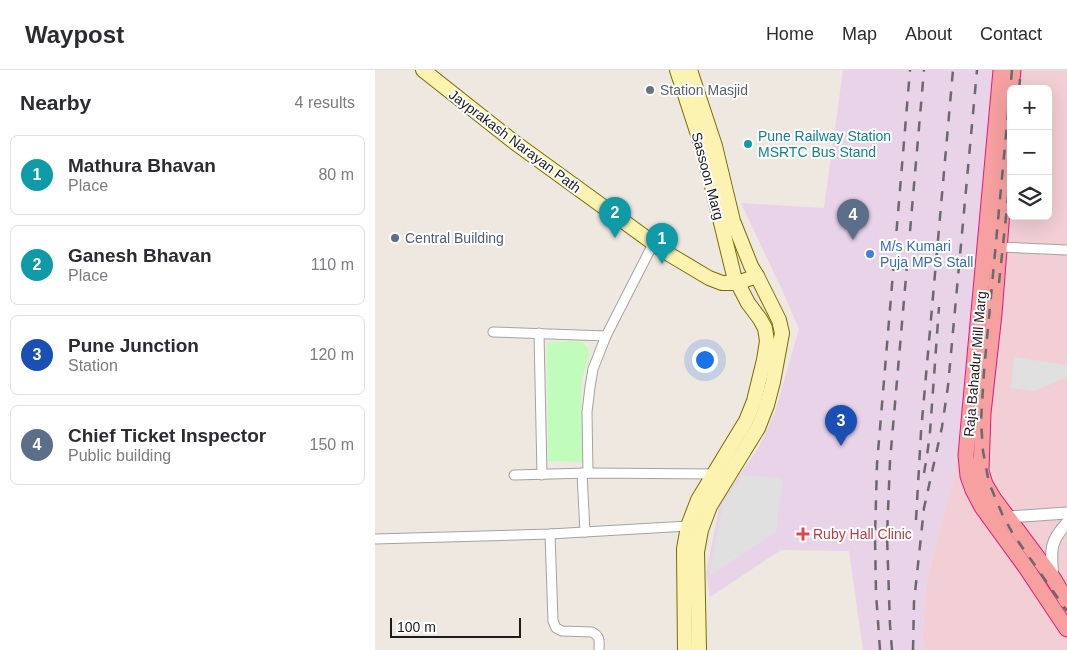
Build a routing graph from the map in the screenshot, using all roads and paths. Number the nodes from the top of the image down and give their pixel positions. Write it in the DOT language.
graph roads {
  1 [pos="423,70"];
  2 [pos="677,70"];
  3 [pos="690,70"];
  4 [pos="1001,70"];
  5 [pos="1013,70"];
  6 [pos="1011,85"];
  7 [pos="1008,130"];
  8 [pos="728,225"];
  9 [pos="653,244"];
  10 [pos="999,247"];
  11 [pos="1067,250"];
  12 [pos="757,276"];
  13 [pos="737,283"];
  14 [pos="493,332"];
  15 [pos="539,333"];
  16 [pos="606,336"];
  17 [pos="585,473"];
  18 [pos="514,474"];
  19 [pos="714,474"];
  20 [pos="542,475"];
  21 [pos="1067,513"];
  22 [pos="1007,517"];
  23 [pos="1067,523"];
  24 [pos="688,526"];
  25 [pos="585,532"];
  26 [pos="550,534"];
  27 [pos="375,539"];
  28 [pos="1053,578"];
  29 [pos="1067,601"];
  30 [pos="1067,629"];
  31 [pos="599,650"];
  32 [pos="685,650"];
  33 [pos="699,650"];
  1 -- 9 [label="main road, Jayprakash Narayan Path"];
  2 -- 8 [label="main road, Sassoon Marg"];
  3 -- 8 [label="main road, Sassoon Marg"];
  4 -- 30 [label="highway, Raja Bahadur Mill Marg"];
  5 -- 6 [label="highway"];
  7 -- 10 [label="highway, Raja Bahadur Mill Marg"];
  8 -- 12 [label="main road, Sassoon Marg"];
  8 -- 13 [label="main road, Sassoon Marg"];
  9 -- 13 [label="main road, Jayprakash Narayan Path"];
  9 -- 16 [label="street"];
  10 -- 11 [label="street"];
  10 -- 22 [label="highway, Raja Bahadur Mill Marg"];
  12 -- 13 [label="main road"];
  12 -- 33 [label="main road, Sassoon Marg"];
  13 -- 19 [label="main road, Sassoon Marg"];
  14 -- 15 [label="street"];
  15 -- 16 [label="street"];
  15 -- 20 [label="street"];
  16 -- 17 [label="street"];
  17 -- 19 [label="street"];
  17 -- 20 [label="street"];
  17 -- 25 [label="street"];
  18 -- 20 [label="street"];
  19 -- 24 [label="main road, Sassoon Marg"];
  21 -- 22 [label="street"];
  22 -- 28 [label="highway, Raja Bahadur Mill Marg"];
  23 -- 28 [label="street"];
  24 -- 25 [label="street"];
  24 -- 32 [label="main road, Sassoon Marg"];
  25 -- 26 [label="street"];
  26 -- 27 [label="street"];
  26 -- 31 [label="street"];
  28 -- 29 [label="highway, Raja Bahadur Mill Marg"];
}
